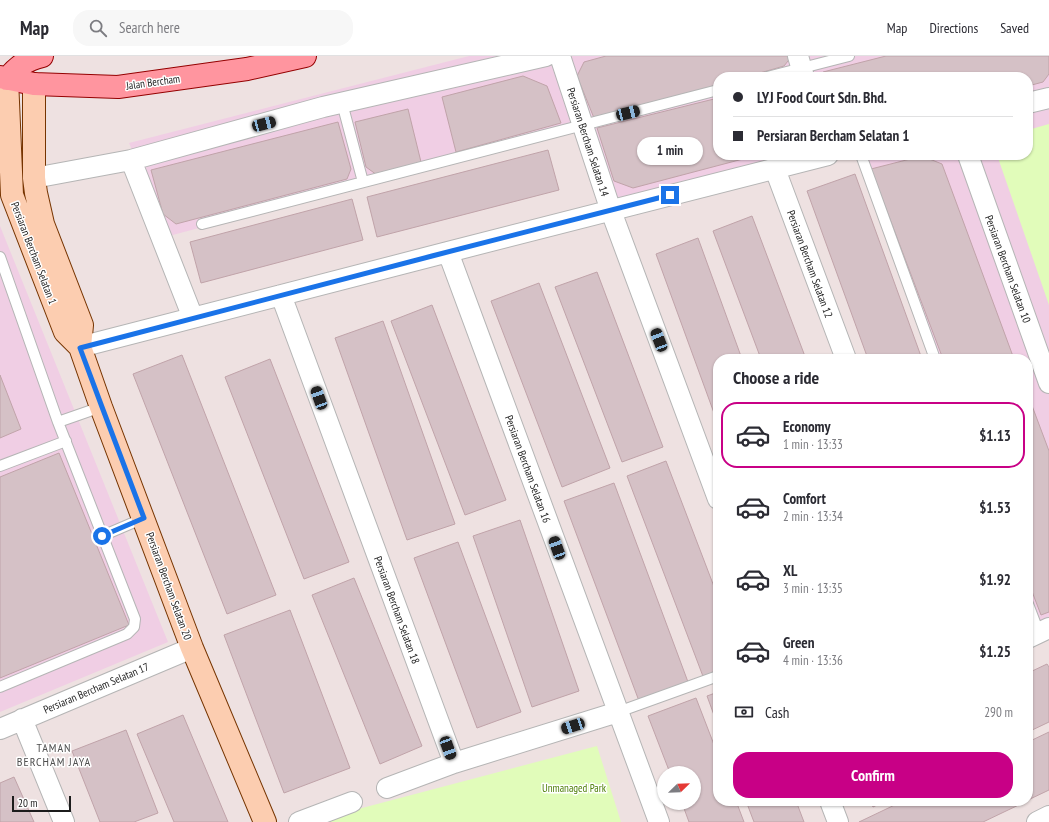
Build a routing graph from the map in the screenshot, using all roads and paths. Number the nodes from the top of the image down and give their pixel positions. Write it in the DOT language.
graph roads {
  1 [pos="305,56"];
  2 [pos="546,56"];
  3 [pos="560,56"];
  4 [pos="849,56"];
  5 [pos="30,58"];
  6 [pos="801,67"];
  7 [pos="784,72"];
  8 [pos="3,78"];
  9 [pos="34,84"];
  10 [pos="713,91"];
  11 [pos="1049,98"];
  12 [pos="1033,102"];
  13 [pos="342,103"];
  14 [pos="582,125"];
  15 [pos="131,160"];
  16 [pos="808,160"];
  17 [pos="863,160"];
  18 [pos="970,160"];
  19 [pos="775,169"];
  20 [pos="363,182"];
  21 [pos="35,185"];
  22 [pos="6,195"];
  23 [pos="611,211"];
  24 [pos="202,224"];
  25 [pos="448,252"];
  26 [pos="0,258"];
  27 [pos="281,295"];
  28 [pos="193,318"];
  29 [pos="80,348"];
  30 [pos="844,354"];
  31 [pos="934,354"];
  32 [pos="1049,383"];
  33 [pos="102,407"];
  34 [pos="58,422"];
  35 [pos="66,441"];
  36 [pos="0,466"];
  37 [pos="713,486"];
  38 [pos="144,518"];
  39 [pos="102,536"];
  40 [pos="1033,617"];
  41 [pos="1039,633"];
  42 [pos="192,648"];
  43 [pos="713,678"];
  44 [pos="0,687"];
  45 [pos="618,712"];
  46 [pos="22,719"];
  47 [pos="0,729"];
  48 [pos="454,763"];
  49 [pos="387,788"];
  50 [pos="352,802"];
  51 [pos="832,806"];
  52 [pos="1049,816"];
  53 [pos="64,822"];
  54 [pos="265,822"];
  55 [pos="299,822"];
  56 [pos="658,822"];
  57 [pos="838,822"];
  58 [pos="1037,822"];
  1 -- 9 [label="main road, Jalan Bercham"];
  2 -- 13 [label="street"];
  3 -- 14 [label="street, Persiaran Bercham Selatan 14"];
  4 -- 6 [label="lane"];
  5 -- 8 [label="main road"];
  5 -- 9 [label="main road"];
  6 -- 7 [label="lane"];
  8 -- 9 [label="main road, Jalan Bercham"];
  8 -- 22 [label="street, Persiaran Bercham Selatan 1"];
  9 -- 21 [label="street, Persiaran Bercham Selatan 1"];
  10 -- 14 [label="lane"];
  11 -- 12 [label="street"];
  13 -- 15 [label="street"];
  13 -- 20 [label="lane"];
  14 -- 20 [label="lane"];
  14 -- 23 [label="street, Persiaran Bercham Selatan 14"];
  15 -- 21 [label="street"];
  15 -- 28 [label="street"];
  16 -- 19 [label="street"];
  17 -- 31 [label="lane"];
  18 -- 32 [label="street, Persiaran Bercham Selatan 10"];
  19 -- 23 [label="street"];
  19 -- 30 [label="street, Persiaran Bercham Selatan 12"];
  20 -- 24 [label="lane"];
  21 -- 22 [label="street"];
  21 -- 29 [label="street, Persiaran Bercham Selatan 1"];
  22 -- 29 [label="street, Persiaran Bercham Selatan 1"];
  23 -- 25 [label="street"];
  23 -- 37 [label="street, Persiaran Bercham Selatan 14"];
  25 -- 27 [label="street"];
  25 -- 45 [label="street, Persiaran Bercham Selatan 16"];
  26 -- 34 [label="lane"];
  27 -- 28 [label="street"];
  27 -- 48 [label="street, Persiaran Bercham Selatan 18"];
  28 -- 29 [label="street"];
  29 -- 33 [label="street, Persiaran Bercham Selatan 20"];
  33 -- 34 [label="lane"];
  33 -- 38 [label="street, Persiaran Bercham Selatan 20"];
  34 -- 35 [label="lane"];
  35 -- 36 [label="lane"];
  35 -- 39 [label="lane"];
  38 -- 39 [label="lane"];
  38 -- 42 [label="street, Persiaran Bercham Selatan 20"];
  39 -- 44 [label="lane"];
  40 -- 41 [label="lane"];
  42 -- 46 [label="street, Persiaran Bercham Selatan 17"];
  42 -- 54 [label="street, Persiaran Bercham Selatan 20"];
  43 -- 45 [label="lane"];
  45 -- 48 [label="street"];
  45 -- 56 [label="street, Persiaran Bercham Selatan 16"];
  46 -- 47 [label="street, Persiaran Bercham Selatan 17"];
  46 -- 53 [label="street"];
  48 -- 49 [label="street"];
  50 -- 55 [label="street"];
  51 -- 57 [label="street"];
  52 -- 58 [label="street"];
}
